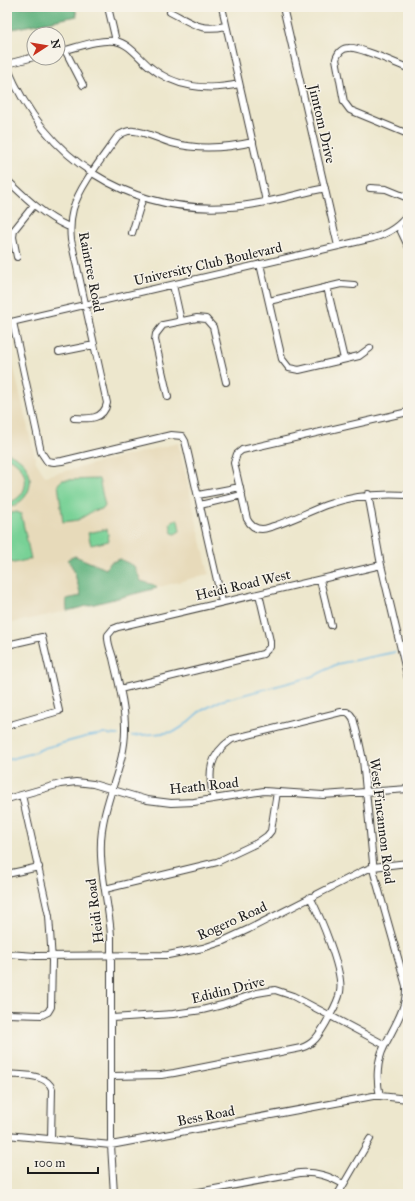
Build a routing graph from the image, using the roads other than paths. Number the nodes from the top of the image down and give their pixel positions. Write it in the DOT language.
graph roads {
  1 [pos="108,7"];
  2 [pos="222,7"];
  3 [pos="283,7"];
  4 [pos="170,12"];
  5 [pos="226,26"];
  6 [pos="116,41"];
  7 [pos="66,50"];
  8 [pos="66,52"];
  9 [pos="26,59"];
  10 [pos="7,64"];
  11 [pos="7,67"];
  12 [pos="408,68"];
  13 [pos="239,84"];
  14 [pos="83,85"];
  15 [pos="408,134"];
  16 [pos="253,142"];
  17 [pos="93,173"];
  18 [pos="7,180"];
  19 [pos="325,188"];
  20 [pos="370,188"];
  21 [pos="143,197"];
  22 [pos="408,198"];
  23 [pos="266,201"];
  24 [pos="34,205"];
  25 [pos="408,214"];
  26 [pos="70,225"];
  27 [pos="398,225"];
  28 [pos="132,233"];
  29 [pos="338,246"];
  30 [pos="408,246"];
  31 [pos="17,257"];
  32 [pos="260,264"];
  33 [pos="173,285"];
  34 [pos="354,285"];
  35 [pos="327,287"];
  36 [pos="269,301"];
  37 [pos="85,305"];
  38 [pos="181,321"];
  39 [pos="10,322"];
  40 [pos="94,345"];
  41 [pos="370,348"];
  42 [pos="59,352"];
  43 [pos="344,359"];
  44 [pos="226,382"];
  45 [pos="168,397"];
  46 [pos="408,412"];
  47 [pos="74,418"];
  48 [pos="240,487"];
  49 [pos="368,494"];
  50 [pos="408,494"];
  51 [pos="198,495"];
  52 [pos="242,495"];
  53 [pos="200,505"];
  54 [pos="381,565"];
  55 [pos="320,580"];
  56 [pos="259,594"];
  57 [pos="222,602"];
  58 [pos="331,625"];
  59 [pos="111,631"];
  60 [pos="7,645"];
  61 [pos="408,679"];
  62 [pos="120,689"];
  63 [pos="7,726"];
  64 [pos="112,789"];
  65 [pos="408,789"];
  66 [pos="277,792"];
  67 [pos="366,793"];
  68 [pos="22,795"];
  69 [pos="214,799"];
  70 [pos="7,800"];
  71 [pos="408,863"];
  72 [pos="39,867"];
  73 [pos="373,867"];
  74 [pos="7,874"];
  75 [pos="106,889"];
  76 [pos="310,897"];
  77 [pos="7,954"];
  78 [pos="52,956"];
  79 [pos="112,956"];
  80 [pos="7,1014"];
  81 [pos="330,1016"];
  82 [pos="112,1018"];
  83 [pos="385,1045"];
  84 [pos="7,1074"];
  85 [pos="112,1076"];
  86 [pos="380,1096"];
  87 [pos="408,1099"];
  88 [pos="7,1135"];
  89 [pos="51,1139"];
  90 [pos="370,1139"];
  91 [pos="111,1145"];
  92 [pos="343,1184"];
  93 [pos="114,1194"];
  94 [pos="188,1194"];
  95 [pos="338,1194"];
  1 -- 6 [label="street"];
  2 -- 5 [label="street"];
  3 -- 19 [label="street, Jimtom Drive"];
  4 -- 5 [label="street"];
  5 -- 13 [label="street"];
  6 -- 7 [label="street"];
  6 -- 13 [label="street"];
  8 -- 14 [label="street"];
  9 -- 10 [label="street"];
  11 -- 17 [label="street"];
  12 -- 15 [label="street"];
  13 -- 16 [label="street"];
  16 -- 17 [label="street, Raintree Road"];
  16 -- 23 [label="street"];
  17 -- 21 [label="street"];
  17 -- 26 [label="street, Raintree Road"];
  18 -- 24 [label="street"];
  19 -- 23 [label="street"];
  19 -- 29 [label="street, Jimtom Drive"];
  20 -- 22 [label="street"];
  21 -- 23 [label="street"];
  21 -- 28 [label="street"];
  24 -- 26 [label="street"];
  24 -- 31 [label="street"];
  25 -- 27 [label="street, University Club Boulevard"];
  26 -- 37 [label="street, Raintree Road"];
  27 -- 29 [label="street, University Club Boulevard"];
  27 -- 30 [label="street"];
  29 -- 32 [label="street, University Club Boulevard"];
  32 -- 33 [label="street, University Club Boulevard"];
  32 -- 36 [label="street"];
  33 -- 37 [label="street, University Club Boulevard"];
  33 -- 38 [label="street"];
  34 -- 35 [label="street"];
  35 -- 36 [label="street"];
  35 -- 43 [label="street"];
  36 -- 43 [label="street"];
  37 -- 39 [label="street, University Club Boulevard"];
  37 -- 40 [label="street, Raintree Road"];
  38 -- 44 [label="street"];
  38 -- 45 [label="street"];
  39 -- 51 [label="street"];
  40 -- 42 [label="street"];
  40 -- 47 [label="street, Raintree Road"];
  41 -- 43 [label="street"];
  46 -- 48 [label="street"];
  48 -- 51 [label="street"];
  48 -- 52 [label="street"];
  49 -- 50 [label="street"];
  49 -- 52 [label="street"];
  49 -- 54 [label="street"];
  51 -- 53 [label="street"];
  52 -- 53 [label="street"];
  53 -- 57 [label="street"];
  54 -- 55 [label="street, Heidi Road West"];
  54 -- 61 [label="street"];
  55 -- 56 [label="street, Heidi Road West"];
  55 -- 58 [label="street"];
  56 -- 57 [label="street, Heidi Road West"];
  56 -- 62 [label="street"];
  57 -- 59 [label="street, Heidi Road West"];
  59 -- 62 [label="street, Heidi Road"];
  60 -- 63 [label="street"];
  62 -- 64 [label="street, Heidi Road"];
  64 -- 68 [label="street, Heath Road"];
  64 -- 69 [label="street, Heath Road"];
  64 -- 75 [label="street, Heidi Road"];
  65 -- 67 [label="street, Heath Road"];
  66 -- 67 [label="street, Heath Road"];
  66 -- 69 [label="street, Heath Road"];
  66 -- 75 [label="street"];
  67 -- 69 [label="street, West Fincannon Road"];
  67 -- 73 [label="street, West Fincannon Road"];
  68 -- 70 [label="street, Heath Road"];
  68 -- 72 [label="street"];
  71 -- 73 [label="street, Rogero Road"];
  72 -- 74 [label="street"];
  72 -- 78 [label="street"];
  73 -- 76 [label="street, Rogero Road"];
  73 -- 83 [label="street, West Fincannon Road"];
  75 -- 79 [label="street, Heidi Road"];
  76 -- 79 [label="street, Rogero Road"];
  76 -- 81 [label="street"];
  77 -- 78 [label="street, Rogero Road"];
  78 -- 79 [label="street, Rogero Road"];
  78 -- 80 [label="street"];
  79 -- 82 [label="street, Heidi Road"];
  81 -- 82 [label="street, Edidin Drive"];
  81 -- 83 [label="street, Edidin Drive"];
  81 -- 85 [label="street"];
  82 -- 85 [label="street, Heidi Road"];
  83 -- 86 [label="street, West Fincannon Road"];
  84 -- 89 [label="street"];
  85 -- 91 [label="street, Heidi Road"];
  86 -- 87 [label="street, Bess Road"];
  86 -- 91 [label="street, Bess Road"];
  88 -- 89 [label="street, Bess Road"];
  89 -- 91 [label="street, Bess Road"];
  90 -- 92 [label="street"];
  91 -- 93 [label="street, Heidi Road"];
  92 -- 94 [label="street"];
  92 -- 95 [label="street"];
}
